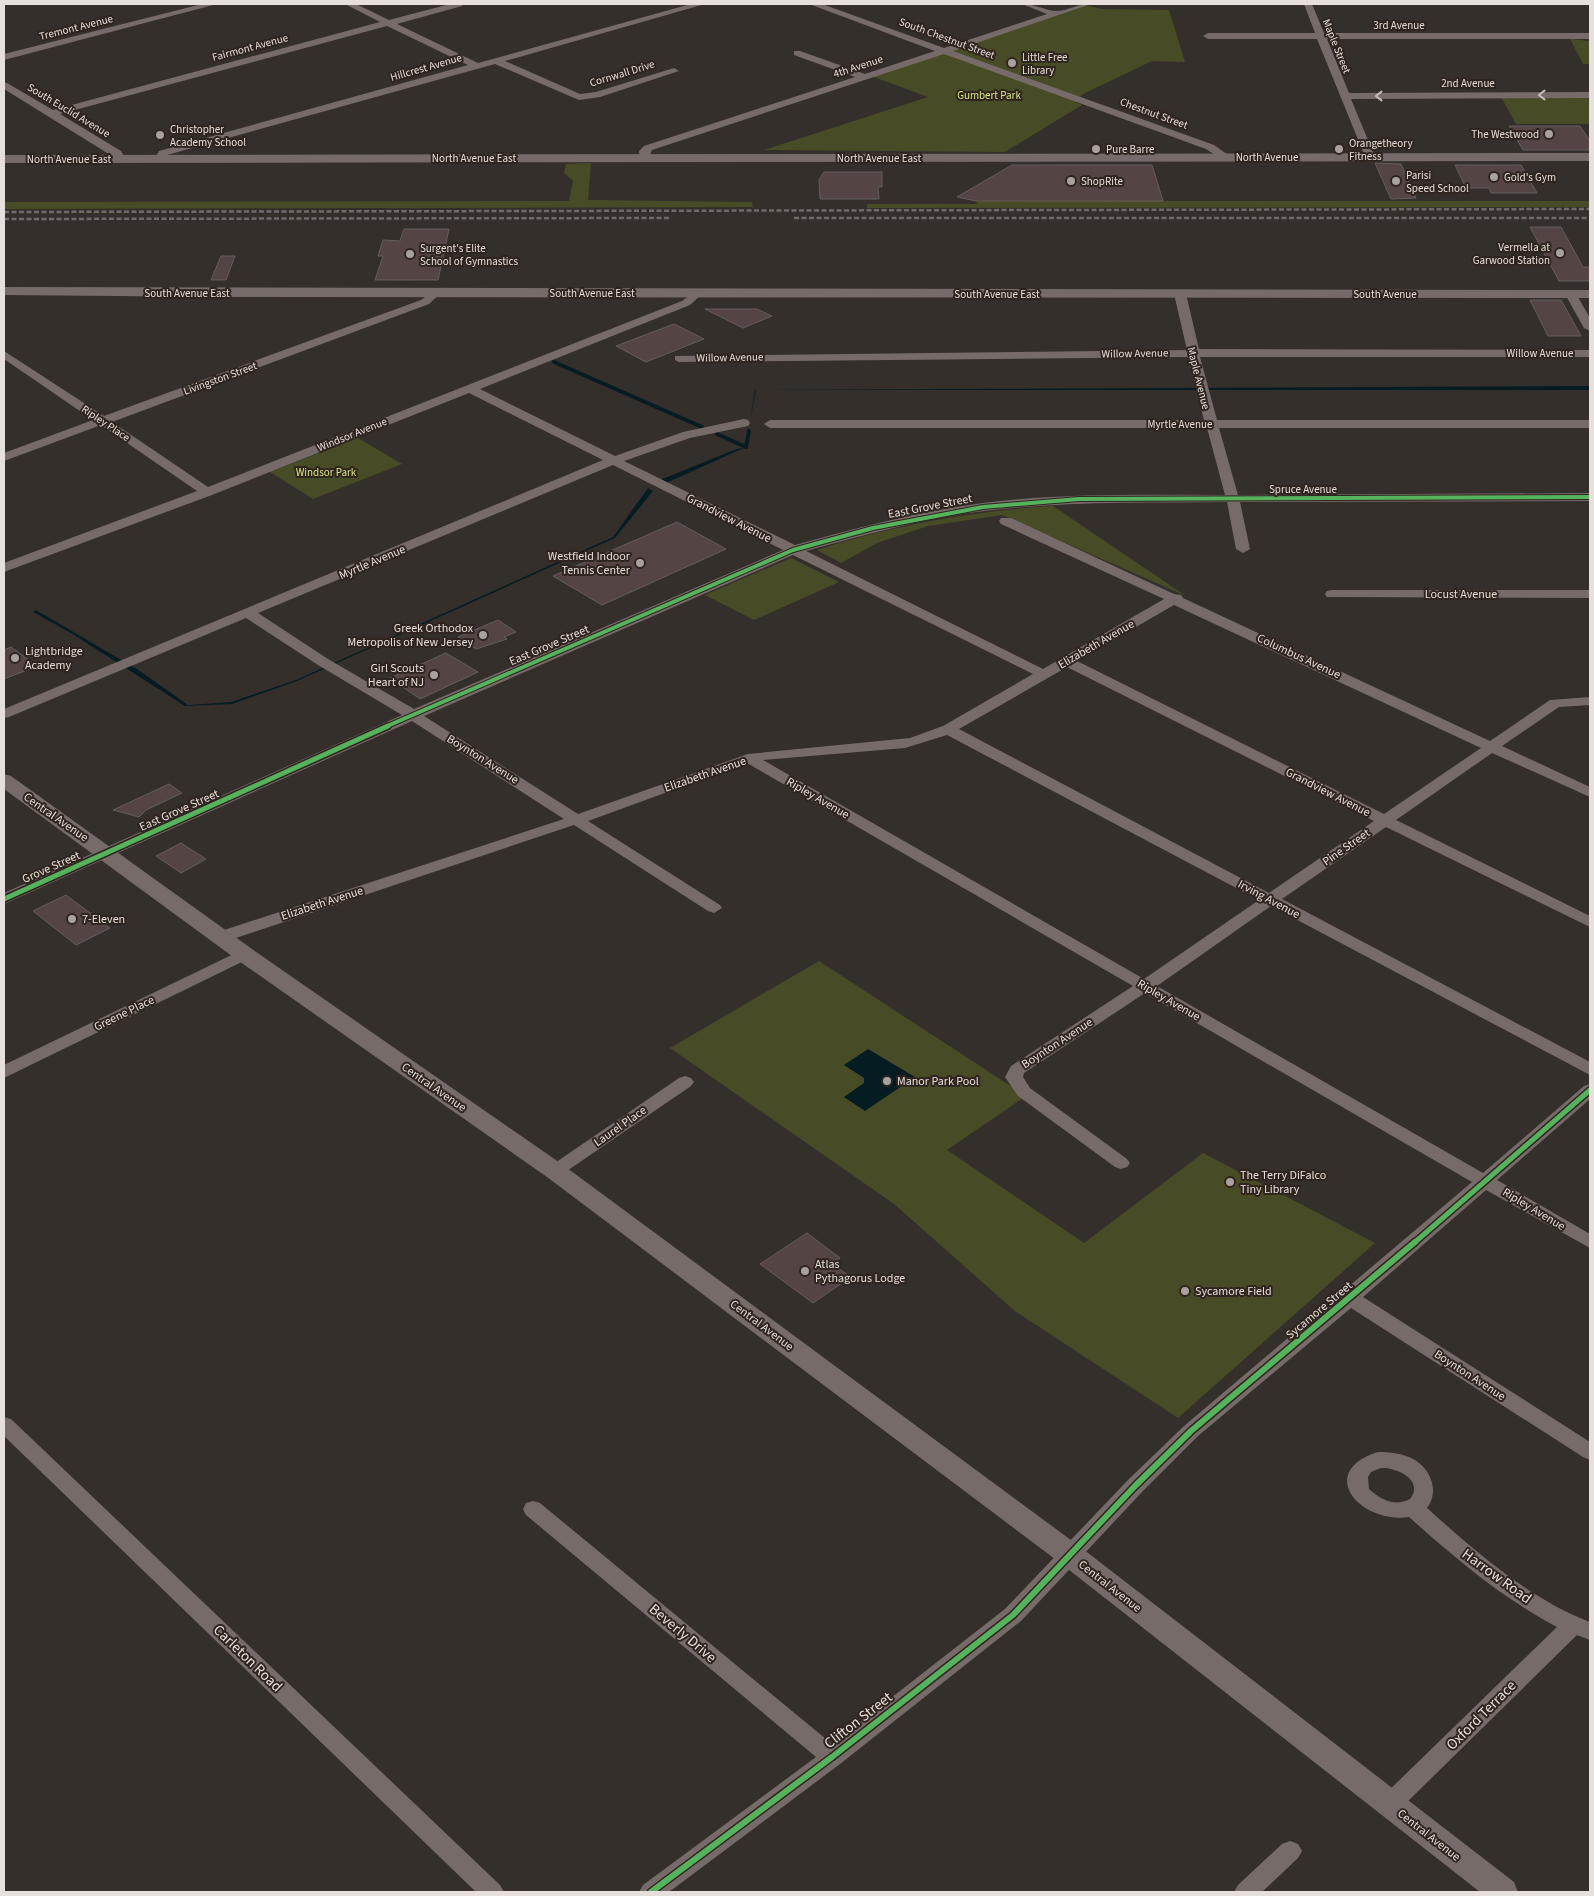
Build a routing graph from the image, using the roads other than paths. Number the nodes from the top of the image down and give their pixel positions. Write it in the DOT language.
graph roads {
  1 [pos="212,4"];
  2 [pos="349,4"];
  3 [pos="459,4"];
  4 [pos="700,4"];
  5 [pos="814,4"];
  6 [pos="1026,4"];
  7 [pos="1087,4"];
  8 [pos="1308,4"];
  9 [pos="1056,14"];
  10 [pos="387,23"];
  11 [pos="1208,36"];
  12 [pos="1321,36"];
  13 [pos="1590,36"];
  14 [pos="945,51"];
  15 [pos="797,53"];
  16 [pos="4,57"];
  17 [pos="495,60"];
  18 [pos="477,66"];
  19 [pos="674,71"];
  20 [pos="865,77"];
  21 [pos="4,85"];
  22 [pos="1590,95"];
  23 [pos="1071,96"];
  24 [pos="1345,96"];
  25 [pos="49,114"];
  26 [pos="1226,157"];
  27 [pos="1370,157"];
  28 [pos="1590,157"];
  29 [pos="120,158"];
  30 [pos="160,158"];
  31 [pos="644,158"];
  32 [pos="943,158"];
  33 [pos="4,159"];
  34 [pos="4,291"];
  35 [pos="434,293"];
  36 [pos="696,294"];
  37 [pos="1180,294"];
  38 [pos="1571,294"];
  39 [pos="1590,294"];
  40 [pos="1590,328"];
  41 [pos="1193,353"];
  42 [pos="1590,353"];
  43 [pos="4,354"];
  44 [pos="680,358"];
  45 [pos="469,388"];
  46 [pos="103,421"];
  47 [pos="744,423"];
  48 [pos="770,424"];
  49 [pos="1211,424"];
  50 [pos="1590,424"];
  51 [pos="4,457"];
  52 [pos="614,460"];
  53 [pos="207,492"];
  54 [pos="1590,497"];
  55 [pos="1234,499"];
  56 [pos="1016,505"];
  57 [pos="1006,521"];
  58 [pos="1243,549"];
  59 [pos="793,550"];
  60 [pos="4,568"];
  61 [pos="1332,594"];
  62 [pos="1590,594"];
  63 [pos="1176,598"];
  64 [pos="248,613"];
  65 [pos="1066,661"];
  66 [pos="1043,674"];
  67 [pos="1590,701"];
  68 [pos="4,714"];
  69 [pos="414,715"];
  70 [pos="948,729"];
  71 [pos="1492,748"];
  72 [pos="748,758"];
  73 [pos="4,780"];
  74 [pos="1590,793"];
  75 [pos="578,819"];
  76 [pos="1385,821"];
  77 [pos="106,853"];
  78 [pos="4,899"];
  79 [pos="1270,900"];
  80 [pos="714,908"];
  81 [pos="1590,922"];
  82 [pos="220,937"];
  83 [pos="244,954"];
  84 [pos="1145,986"];
  85 [pos="1590,1069"];
  86 [pos="4,1072"];
  87 [pos="685,1082"];
  88 [pos="1590,1090"];
  89 [pos="1121,1163"];
  90 [pos="555,1171"];
  91 [pos="1484,1180"];
  92 [pos="1590,1242"];
  93 [pos="1350,1298"];
  94 [pos="4,1424"];
  95 [pos="1590,1452"];
  96 [pos="1413,1508"];
  97 [pos="533,1509"];
  98 [pos="1069,1554"];
  99 [pos="1581,1628"];
  100 [pos="832,1756"];
  101 [pos="1390,1804"];
  102 [pos="1290,1851"];
  103 [pos="492,1892"];
  104 [pos="651,1892"];
  105 [pos="1246,1892"];
  106 [pos="1503,1892"];
  1 -- 16 [label="street, Tremont Avenue"];
  2 -- 10 [label="street"];
  3 -- 10 [label="street, Fairmont Avenue"];
  4 -- 17 [label="street, Hillcrest Avenue"];
  5 -- 14 [label="street, South Chestnut Street"];
  6 -- 9 [label="street"];
  7 -- 9 [label="street, 4th Avenue"];
  8 -- 12 [label="street, Maple Street"];
  9 -- 14 [label="street, 4th Avenue"];
  10 -- 18 [label="street"];
  10 -- 25 [label="street, Fairmont Avenue"];
  11 -- 12 [label="street, 3rd Avenue"];
  12 -- 13 [label="street, 3rd Avenue"];
  12 -- 24 [label="street, Maple Street"];
  14 -- 20 [label="street, 4th Avenue"];
  14 -- 23 [label="street, South Chestnut Street"];
  15 -- 20 [label="street"];
  17 -- 18 [label="street, Hillcrest Avenue"];
  17 -- 19 [label="street, Cornwall Drive"];
  18 -- 30 [label="street, Hillcrest Avenue"];
  20 -- 31 [label="street, 4th Avenue"];
  21 -- 25 [label="street, South Euclid Avenue"];
  22 -- 24 [label="street, 2nd Avenue, one-way"];
  23 -- 26 [label="street, Chestnut Street"];
  24 -- 27 [label="street"];
  25 -- 29 [label="street, South Euclid Avenue"];
  26 -- 27 [label="main road, North Avenue"];
  26 -- 32 [label="main road, North Avenue"];
  27 -- 28 [label="main road, North Avenue"];
  29 -- 30 [label="main road, North Avenue East"];
  29 -- 33 [label="main road, North Avenue East"];
  30 -- 31 [label="main road, North Avenue East"];
  31 -- 32 [label="main road, North Avenue East"];
  34 -- 35 [label="main road, South Avenue East"];
  35 -- 36 [label="main road, South Avenue East"];
  35 -- 46 [label="street, Livingston Street"];
  36 -- 37 [label="main road, South Avenue East"];
  36 -- 45 [label="street, Windsor Avenue"];
  37 -- 38 [label="main road, South Avenue"];
  37 -- 41 [label="street, Maple Avenue"];
  38 -- 39 [label="main road, South Avenue"];
  38 -- 40 [label="street"];
  41 -- 42 [label="street, Willow Avenue"];
  41 -- 44 [label="street, Willow Avenue"];
  41 -- 49 [label="street, Maple Avenue"];
  43 -- 46 [label="street, Ripley Place"];
  45 -- 52 [label="street, Grandview Avenue"];
  45 -- 53 [label="street, Windsor Avenue"];
  46 -- 51 [label="street, Livingston Street"];
  46 -- 53 [label="street, Ripley Place"];
  47 -- 52 [label="street, Myrtle Avenue"];
  48 -- 49 [label="street, Myrtle Avenue"];
  49 -- 50 [label="street, Myrtle Avenue"];
  49 -- 55 [label="street, Maple Avenue"];
  52 -- 59 [label="street, Grandview Avenue"];
  52 -- 64 [label="street, Myrtle Avenue"];
  53 -- 60 [label="street, Windsor Avenue"];
  54 -- 55 [label="street, Spruce Avenue"];
  55 -- 56 [label="street, Spruce Avenue"];
  55 -- 58 [label="street, Maple Avenue"];
  56 -- 59 [label="street, East Grove Street"];
  57 -- 63 [label="street, Columbus Avenue"];
  59 -- 66 [label="street, Grandview Avenue"];
  59 -- 69 [label="street, East Grove Street"];
  61 -- 62 [label="street, Locust Avenue"];
  63 -- 65 [label="street, Elizabeth Avenue"];
  63 -- 71 [label="street, Columbus Avenue"];
  64 -- 68 [label="street, Myrtle Avenue"];
  64 -- 69 [label="street, Boynton Avenue"];
  65 -- 66 [label="street, Elizabeth Avenue"];
  65 -- 76 [label="street, Grandview Avenue"];
  66 -- 70 [label="street, Elizabeth Avenue"];
  67 -- 71 [label="street, Pine Street"];
  69 -- 75 [label="street, Boynton Avenue"];
  69 -- 77 [label="street, East Grove Street"];
  70 -- 72 [label="street, Elizabeth Avenue"];
  70 -- 79 [label="street, Irving Avenue"];
  71 -- 74 [label="street, Columbus Avenue"];
  71 -- 76 [label="street, Pine Street"];
  72 -- 75 [label="street, Elizabeth Avenue"];
  72 -- 84 [label="street, Ripley Avenue"];
  73 -- 77 [label="main road, Central Avenue"];
  75 -- 80 [label="street, Boynton Avenue"];
  75 -- 82 [label="street, Elizabeth Avenue"];
  76 -- 79 [label="street, Pine Street"];
  76 -- 81 [label="street, Grandview Avenue"];
  77 -- 78 [label="street, Grove Street"];
  77 -- 82 [label="main road, Central Avenue"];
  79 -- 84 [label="street, Pine Street"];
  79 -- 85 [label="street, Irving Avenue"];
  82 -- 83 [label="main road, Central Avenue"];
  83 -- 86 [label="street, Greene Place"];
  83 -- 90 [label="main road, Central Avenue"];
  84 -- 89 [label="street, Boynton Avenue"];
  84 -- 91 [label="street, Ripley Avenue"];
  87 -- 90 [label="street, Laurel Place"];
  88 -- 91 [label="street, Sycamore Street"];
  90 -- 98 [label="main road, Central Avenue"];
  91 -- 92 [label="street, Ripley Avenue"];
  91 -- 93 [label="street, Sycamore Street"];
  93 -- 95 [label="street, Boynton Avenue"];
  93 -- 98 [label="street, Sycamore Street"];
  94 -- 103 [label="street, Carleton Road"];
  96 -- 99 [label="street, Harrow Road"];
  97 -- 100 [label="street, Beverly Drive"];
  98 -- 100 [label="street, Clifton Street"];
  98 -- 101 [label="main road, Central Avenue"];
  99 -- 101 [label="street, Oxford Terrace"];
  100 -- 104 [label="street, Clifton Street"];
  101 -- 106 [label="main road, Central Avenue"];
  102 -- 105 [label="street"];
}
